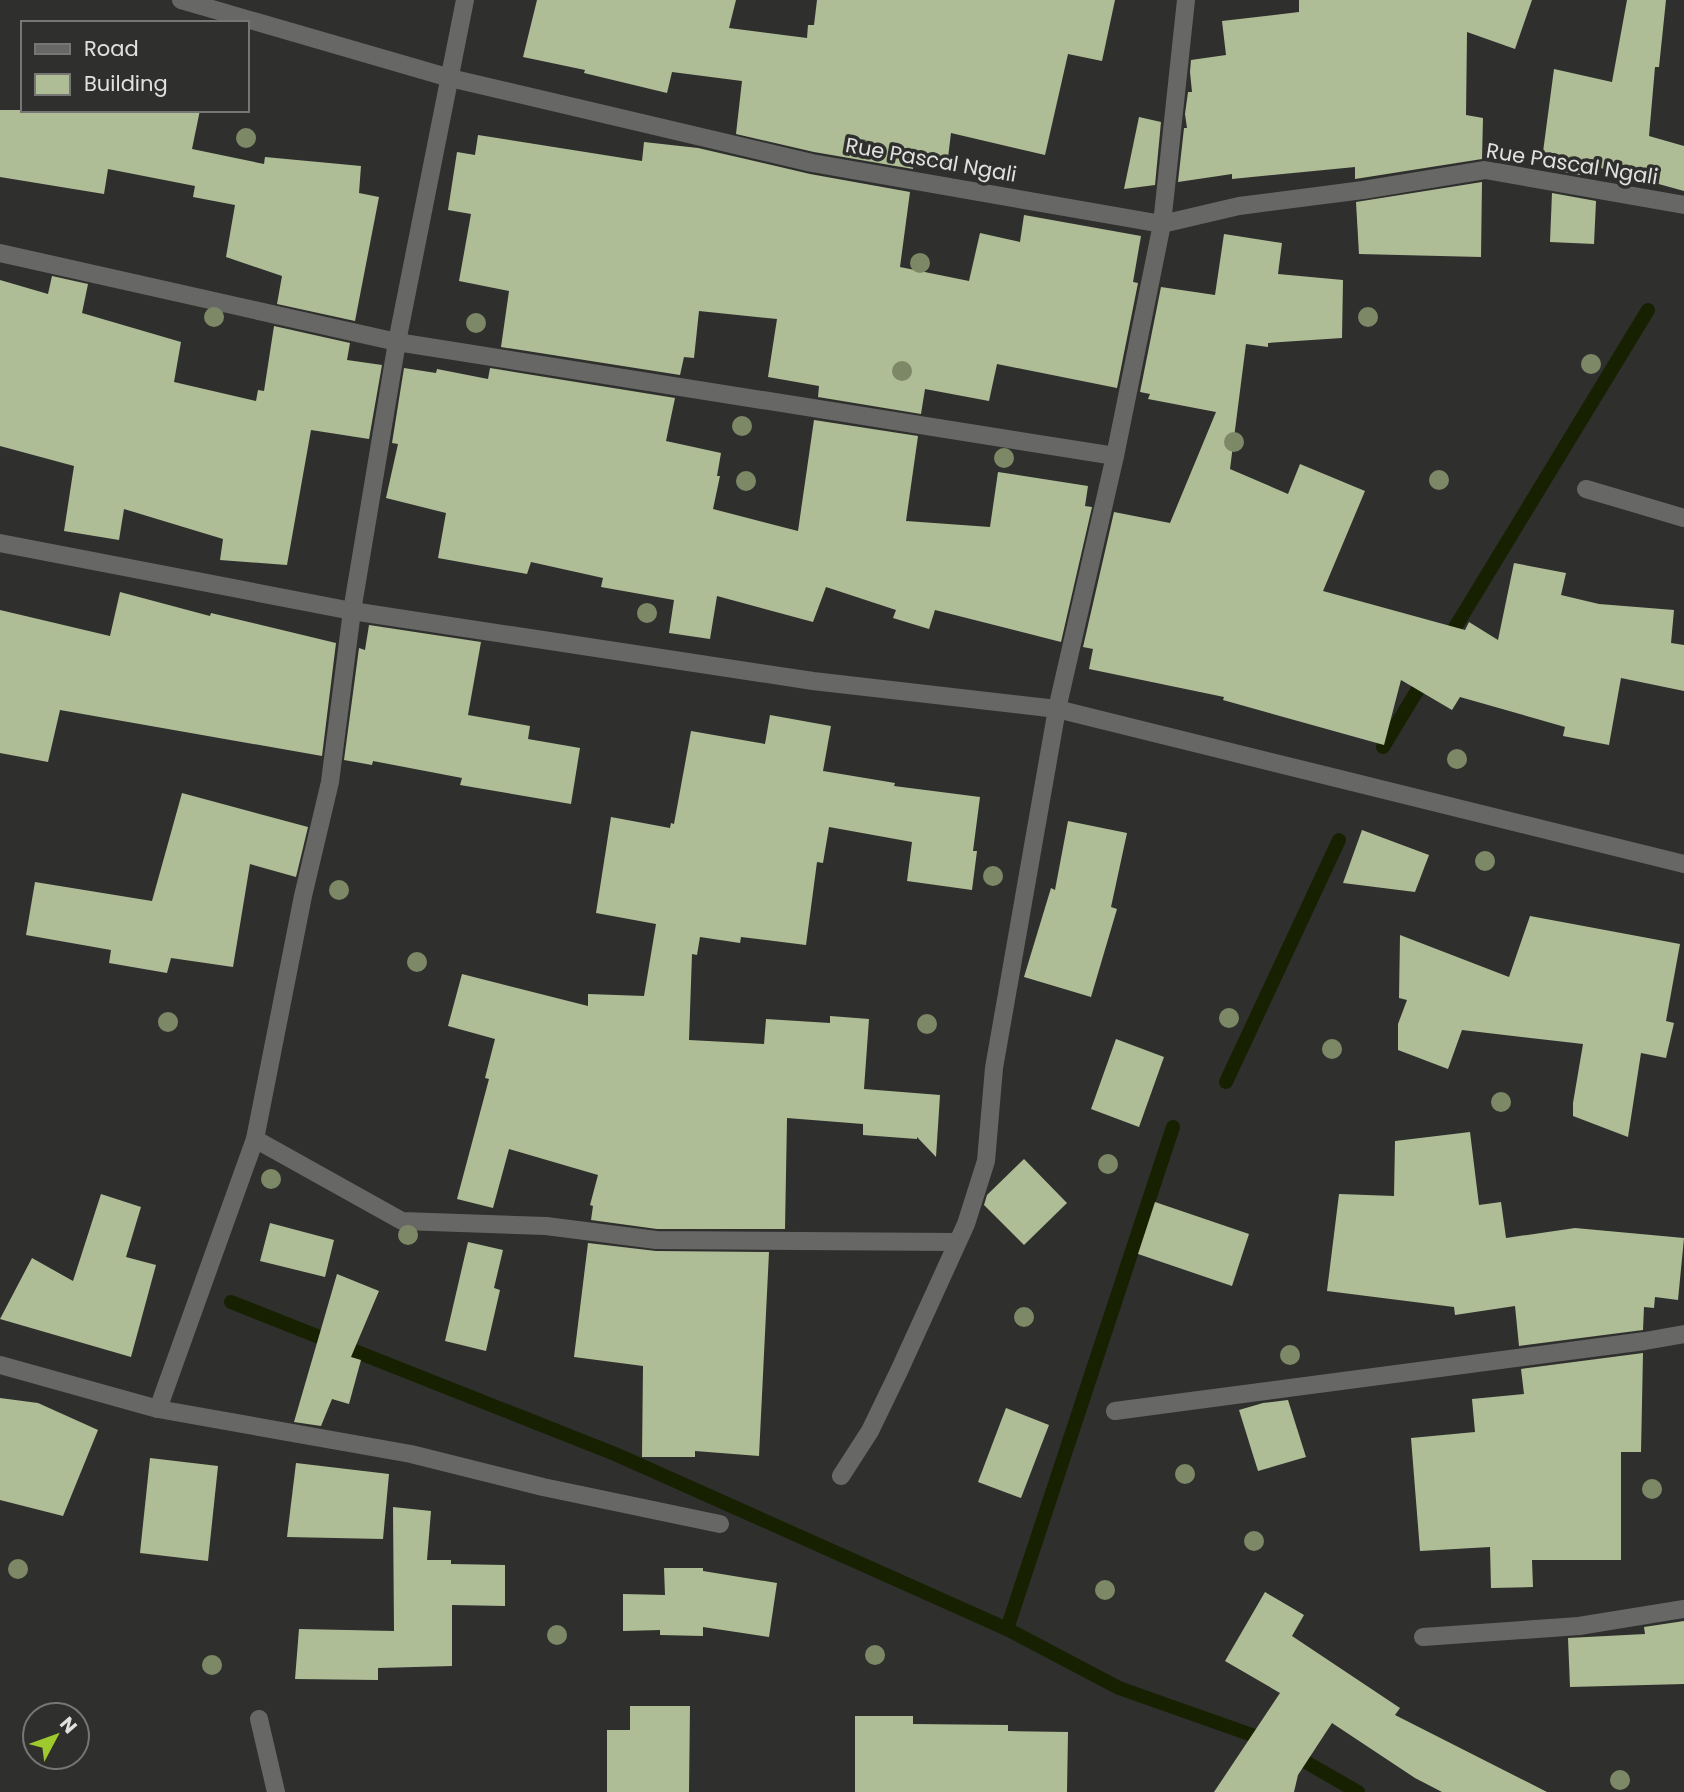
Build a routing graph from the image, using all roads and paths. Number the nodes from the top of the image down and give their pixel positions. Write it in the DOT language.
graph roads {
  1 [pos="181,0"];
  2 [pos="465,0"];
  3 [pos="1186,0"];
  4 [pos="450,78"];
  5 [pos="1684,205"];
  6 [pos="1162,224"];
  7 [pos="0,253"];
  8 [pos="397,342"];
  9 [pos="1115,456"];
  10 [pos="1586,489"];
  11 [pos="1684,518"];
  12 [pos="0,543"];
  13 [pos="352,611"];
  14 [pos="1058,709"];
  15 [pos="1684,864"];
  16 [pos="255,1139"];
  17 [pos="957,1242"];
  18 [pos="1684,1334"];
  19 [pos="0,1365"];
  20 [pos="158,1409"];
  21 [pos="1115,1411"];
  22 [pos="841,1476"];
  23 [pos="720,1524"];
  24 [pos="1684,1609"];
  25 [pos="1423,1637"];
  26 [pos="259,1719"];
  27 [pos="276,1792"];
  1 -- 4 [label="street, Rue Pascal Ngali"];
  2 -- 4 [label="street"];
  3 -- 6 [label="street"];
  4 -- 6 [label="street, Rue Pascal Ngali"];
  4 -- 8 [label="street"];
  5 -- 6 [label="street, Rue Pascal Ngali"];
  6 -- 9 [label="street"];
  7 -- 8 [label="street"];
  8 -- 9 [label="street"];
  8 -- 13 [label="street"];
  9 -- 14 [label="street"];
  10 -- 11 [label="street"];
  12 -- 13 [label="street"];
  13 -- 14 [label="street"];
  13 -- 16 [label="street"];
  14 -- 15 [label="street"];
  14 -- 17 [label="street"];
  16 -- 17 [label="street"];
  16 -- 20 [label="street"];
  17 -- 22 [label="street"];
  18 -- 21 [label="street"];
  19 -- 20 [label="street"];
  20 -- 23 [label="street"];
  24 -- 25 [label="street"];
  26 -- 27 [label="street"];
}
